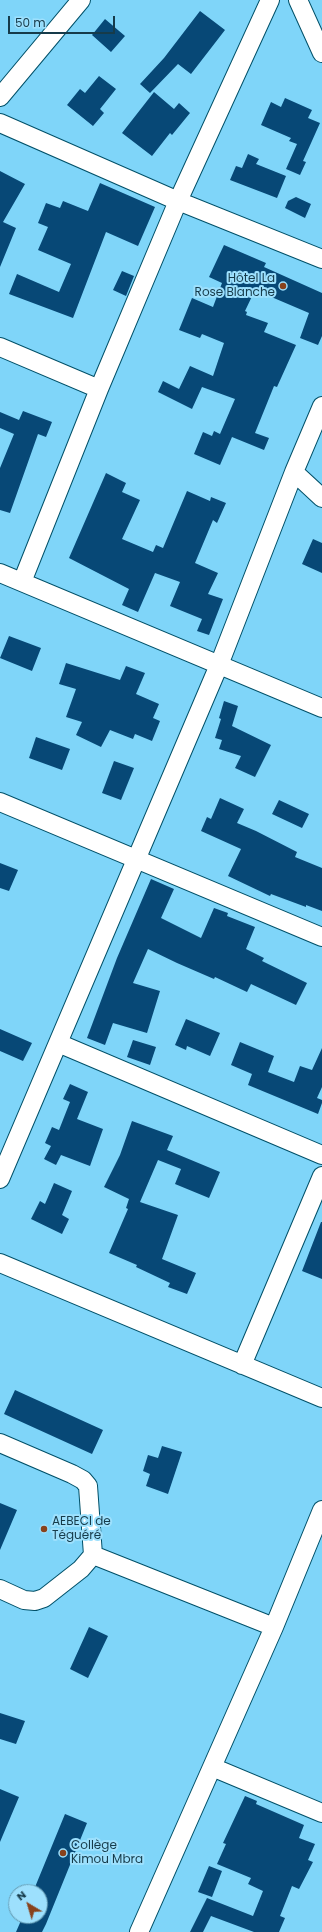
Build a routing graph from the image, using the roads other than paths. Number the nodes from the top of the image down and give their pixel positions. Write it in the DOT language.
graph roads {
  1 [pos="81,0"];
  2 [pos="270,0"];
  3 [pos="298,0"];
  4 [pos="322,52"];
  5 [pos="0,97"];
  6 [pos="0,123"];
  7 [pos="178,200"];
  8 [pos="322,259"];
  9 [pos="0,347"];
  10 [pos="99,389"];
  11 [pos="322,406"];
  12 [pos="294,472"];
  13 [pos="322,498"];
  14 [pos="0,573"];
  15 [pos="22,582"];
  16 [pos="219,665"];
  17 [pos="322,708"];
  18 [pos="0,802"];
  19 [pos="136,859"];
  20 [pos="322,937"];
  21 [pos="58,1043"];
  22 [pos="322,1155"];
  23 [pos="322,1176"];
  24 [pos="0,1179"];
  25 [pos="0,1263"];
  26 [pos="242,1365"];
  27 [pos="322,1398"];
  28 [pos="0,1443"];
  29 [pos="322,1510"];
  30 [pos="93,1555"];
  31 [pos="0,1589"];
  32 [pos="274,1627"];
  33 [pos="212,1767"];
  34 [pos="322,1813"];
  35 [pos="139,1932"];
  1 -- 5 [label="street"];
  2 -- 7 [label="street"];
  3 -- 4 [label="street"];
  6 -- 7 [label="street"];
  7 -- 8 [label="street"];
  7 -- 10 [label="street"];
  9 -- 10 [label="street"];
  10 -- 15 [label="street"];
  11 -- 12 [label="street"];
  12 -- 13 [label="street"];
  12 -- 16 [label="street"];
  14 -- 15 [label="street"];
  15 -- 16 [label="street"];
  16 -- 17 [label="street"];
  16 -- 19 [label="street"];
  18 -- 19 [label="street"];
  19 -- 20 [label="street"];
  19 -- 21 [label="street"];
  21 -- 22 [label="street"];
  21 -- 24 [label="street"];
  23 -- 26 [label="street"];
  25 -- 26 [label="street"];
  26 -- 27 [label="street"];
  28 -- 30 [label="street"];
  29 -- 32 [label="street"];
  30 -- 31 [label="street"];
  30 -- 32 [label="street"];
  32 -- 33 [label="street"];
  33 -- 34 [label="street"];
  33 -- 35 [label="street"];
}
